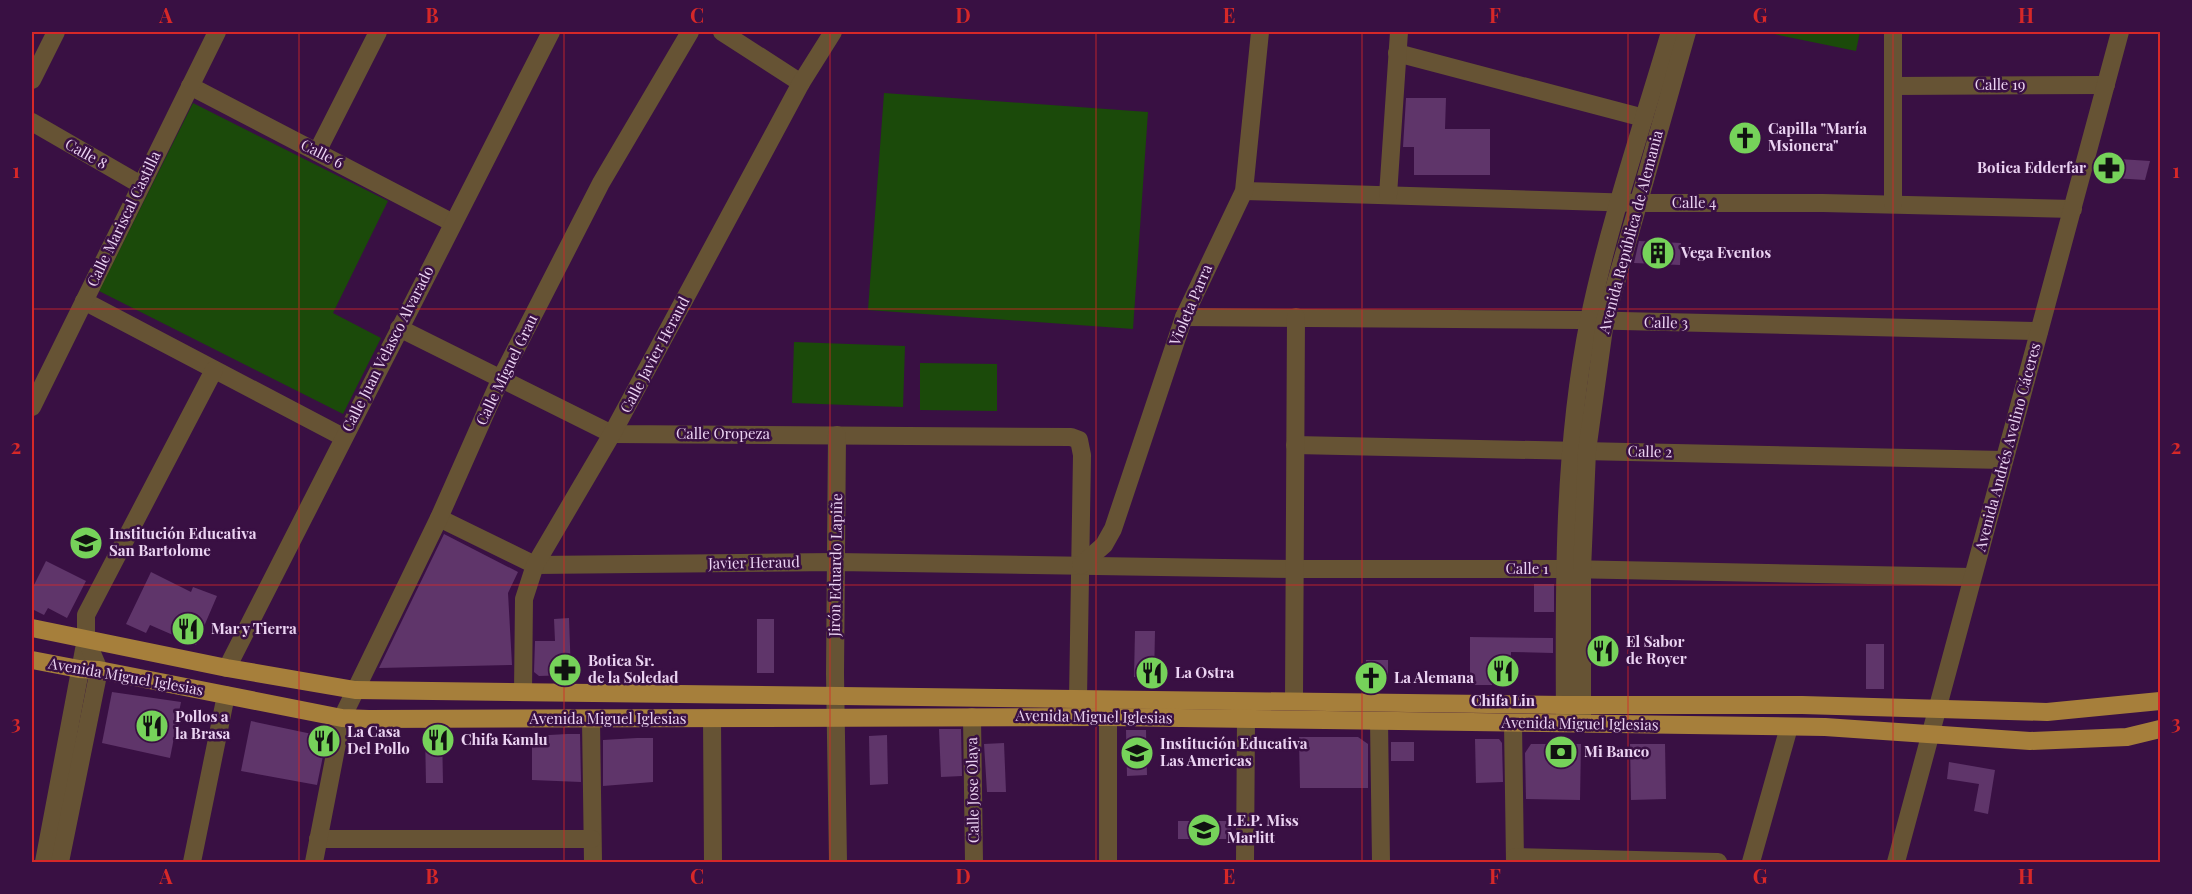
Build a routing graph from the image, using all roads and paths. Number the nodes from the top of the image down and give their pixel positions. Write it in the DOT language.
graph roads {
  1 [pos="56,32"];
  2 [pos="217,32"];
  3 [pos="378,32"];
  4 [pos="551,32"];
  5 [pos="690,32"];
  6 [pos="722,32"];
  7 [pos="833,32"];
  8 [pos="1260,32"];
  9 [pos="1399,32"];
  10 [pos="1670,32"];
  11 [pos="1687,32"];
  12 [pos="1893,32"];
  13 [pos="2120,32"];
  14 [pos="1397,54"];
  15 [pos="32,80"];
  16 [pos="801,83"];
  17 [pos="2106,85"];
  18 [pos="190,86"];
  19 [pos="1894,86"];
  20 [pos="1644,118"];
  21 [pos="32,122"];
  22 [pos="317,152"];
  23 [pos="141,185"];
  24 [pos="1244,191"];
  25 [pos="1388,195"];
  26 [pos="1628,203"];
  27 [pos="1893,204"];
  28 [pos="2073,208"];
  29 [pos="453,223"];
  30 [pos="84,301"];
  31 [pos="1184,317"];
  32 [pos="1296,317"];
  33 [pos="1597,321"];
  34 [pos="399,328"];
  35 [pos="2039,331"];
  36 [pos="214,370"];
  37 [pos="501,378"];
  38 [pos="32,407"];
  39 [pos="612,434"];
  40 [pos="837,435"];
  41 [pos="343,438"];
  42 [pos="1295,445"];
  43 [pos="1579,451"];
  44 [pos="2004,460"];
  45 [pos="439,518"];
  46 [pos="836,562"];
  47 [pos="535,565"];
  48 [pos="1081,565"];
  49 [pos="1294,569"];
  50 [pos="1574,569"];
  51 [pos="1972,577"];
  52 [pos="32,628"];
  53 [pos="86,639"];
  54 [pos="32,660"];
  55 [pos="227,668"];
  56 [pos="78,669"];
  57 [pos="99,670"];
  58 [pos="355,690"];
  59 [pos="523,692"];
  60 [pos="226,695"];
  61 [pos="835,695"];
  62 [pos="1078,699"];
  63 [pos="1294,699"];
  64 [pos="2160,701"];
  65 [pos="1573,705"];
  66 [pos="1936,709"];
  67 [pos="2030,712"];
  68 [pos="972,717"];
  69 [pos="1108,717"];
  70 [pos="342,718"];
  71 [pos="712,718"];
  72 [pos="835,718"];
  73 [pos="591,720"];
  74 [pos="1246,720"];
  75 [pos="1379,721"];
  76 [pos="1513,723"];
  77 [pos="1573,724"];
  78 [pos="1789,727"];
  79 [pos="2160,729"];
  80 [pos="1930,733"];
  81 [pos="2030,741"];
  82 [pos="318,839"];
  83 [pos="592,839"];
  84 [pos="1515,860"];
  85 [pos="44,862"];
  86 [pos="60,862"];
  87 [pos="192,862"];
  88 [pos="314,862"];
  89 [pos="592,862"];
  90 [pos="713,862"];
  91 [pos="838,862"];
  92 [pos="974,862"];
  93 [pos="1108,862"];
  94 [pos="1245,862"];
  95 [pos="1381,862"];
  96 [pos="1718,862"];
  97 [pos="1751,862"];
  98 [pos="1896,862"];
  1 -- 15 [label="street"];
  2 -- 18 [label="street, Calle Mariscal Castilla"];
  3 -- 22 [label="street"];
  4 -- 29 [label="street, Calle Juan Velasco Alvarado"];
  5 -- 37 [label="street, Calle Miguel Grau"];
  6 -- 16 [label="street"];
  7 -- 16 [label="street, Calle Javier Heraud"];
  8 -- 24 [label="street, Violeta Parra"];
  9 -- 14 [label="street"];
  10 -- 20 [label="street, Avenida República de Alemania"];
  11 -- 26 [label="street, Avenida República de Alemania"];
  12 -- 19 [label="street"];
  13 -- 17 [label="street, Avenida Andrés Avelino Cáceres"];
  14 -- 20 [label="street"];
  14 -- 25 [label="street"];
  16 -- 39 [label="street, Calle Javier Heraud"];
  17 -- 19 [label="street, Calle 19"];
  17 -- 28 [label="street, Avenida Andrés Avelino Cáceres"];
  18 -- 22 [label="street, Calle 6"];
  18 -- 23 [label="street, Calle Mariscal Castilla"];
  19 -- 27 [label="street"];
  20 -- 26 [label="street, Avenida República de Alemania"];
  21 -- 23 [label="street, Calle 8"];
  22 -- 29 [label="street, Calle 6"];
  23 -- 30 [label="street, Calle Mariscal Castilla"];
  24 -- 25 [label="street, Calle 4"];
  24 -- 31 [label="street, Violeta Parra"];
  25 -- 26 [label="street, Calle 4"];
  26 -- 27 [label="street, Calle 4"];
  26 -- 33 [label="street, Avenida República de Alemania"];
  27 -- 28 [label="street, Calle 4"];
  28 -- 35 [label="street, Avenida Andrés Avelino Cáceres"];
  29 -- 34 [label="street, Calle Juan Velasco Alvarado"];
  30 -- 36 [label="street"];
  30 -- 38 [label="street, Calle Mariscal Castilla"];
  31 -- 32 [label="street, Calle 3"];
  31 -- 48 [label="street, Violeta Parra"];
  32 -- 33 [label="street, Calle 3"];
  32 -- 42 [label="street"];
  33 -- 35 [label="street, Calle 3"];
  33 -- 43 [label="street, Avenida República de Alemania"];
  34 -- 37 [label="street, Calle Oropeza"];
  34 -- 41 [label="street, Calle Juan Velasco Alvarado"];
  35 -- 44 [label="street, Avenida Andrés Avelino Cáceres"];
  36 -- 41 [label="street"];
  36 -- 53 [label="street"];
  37 -- 39 [label="street, Calle Oropeza"];
  37 -- 45 [label="street, Calle Miguel Grau"];
  39 -- 40 [label="street, Calle Oropeza"];
  39 -- 47 [label="street, Calle Javier Heraud"];
  40 -- 46 [label="street, Jirón Eduardo Lapiñe"];
  40 -- 48 [label="street, Calle Oropeza"];
  41 -- 55 [label="street, Calle Juan Velasco Alvarado"];
  42 -- 43 [label="street, Calle 2"];
  42 -- 49 [label="street"];
  43 -- 44 [label="street, Calle 2"];
  43 -- 50 [label="street, Avenida República de Alemania"];
  44 -- 51 [label="street, Avenida Andrés Avelino Cáceres"];
  45 -- 47 [label="street, Javier Heraud"];
  45 -- 58 [label="street, Calle Miguel Grau"];
  46 -- 47 [label="street, Javier Heraud"];
  46 -- 48 [label="street, Javier Heraud"];
  46 -- 61 [label="street, Jirón Eduardo Lapiñe"];
  47 -- 59 [label="street, Calle Javier Heraud"];
  48 -- 49 [label="street, Calle 1"];
  48 -- 62 [label="street"];
  49 -- 50 [label="street, Calle 1"];
  49 -- 63 [label="street"];
  50 -- 51 [label="street, Calle 1"];
  50 -- 65 [label="street, Avenida República de Alemania"];
  51 -- 66 [label="street, Avenida Andrés Avelino Cáceres"];
  52 -- 53 [label="main road, Avenida Miguel Iglesias"];
  53 -- 55 [label="main road, Avenida Miguel Iglesias"];
  53 -- 56 [label="street"];
  53 -- 57 [label="street"];
  54 -- 56 [label="main road, Avenida Miguel Iglesias"];
  55 -- 58 [label="main road, Avenida Miguel Iglesias"];
  56 -- 57 [label="main road, Avenida Miguel Iglesias"];
  56 -- 85 [label="street"];
  57 -- 60 [label="main road, Avenida Miguel Iglesias"];
  57 -- 86 [label="street"];
  58 -- 59 [label="main road, Avenida Miguel Iglesias"];
  58 -- 70 [label="street, Calle Miguel Grau"];
  59 -- 61 [label="main road, Avenida Miguel Iglesias"];
  60 -- 70 [label="main road, Avenida Miguel Iglesias"];
  60 -- 87 [label="street"];
  61 -- 62 [label="main road, Avenida Miguel Iglesias"];
  61 -- 72 [label="street, Jirón Eduardo Lapiñe"];
  62 -- 63 [label="main road, Avenida Miguel Iglesias"];
  63 -- 65 [label="main road, Avenida Miguel Iglesias"];
  64 -- 67 [label="main road, Avenida Miguel Iglesias"];
  65 -- 66 [label="main road, Avenida Miguel Iglesias"];
  65 -- 77 [label="street, Avenida República de Alemania"];
  66 -- 67 [label="main road, Avenida Miguel Iglesias"];
  66 -- 80 [label="street, Avenida Andrés Avelino Cáceres"];
  67 -- 81 [label="main road"];
  68 -- 69 [label="main road, Avenida Miguel Iglesias"];
  68 -- 72 [label="main road, Avenida Miguel Iglesias"];
  68 -- 92 [label="street, Calle Jose Olaya"];
  69 -- 74 [label="main road, Avenida Miguel Iglesias"];
  69 -- 93 [label="street"];
  70 -- 73 [label="main road, Avenida Miguel Iglesias"];
  70 -- 82 [label="street, Calle Miguel Grau"];
  71 -- 72 [label="main road, Avenida Miguel Iglesias"];
  71 -- 73 [label="main road, Avenida Miguel Iglesias"];
  71 -- 90 [label="street"];
  72 -- 91 [label="street, Jirón Eduardo Lapiñe"];
  73 -- 83 [label="street"];
  74 -- 75 [label="main road, Avenida Miguel Iglesias"];
  74 -- 94 [label="street"];
  75 -- 76 [label="main road, Avenida Miguel Iglesias"];
  75 -- 95 [label="street"];
  76 -- 77 [label="main road, Avenida Miguel Iglesias"];
  76 -- 84 [label="street"];
  77 -- 78 [label="main road, Avenida Miguel Iglesias"];
  78 -- 80 [label="main road, Avenida Miguel Iglesias"];
  78 -- 97 [label="street"];
  79 -- 81 [label="main road, Avenida Miguel Iglesias"];
  80 -- 81 [label="main road, Avenida Miguel Iglesias"];
  80 -- 98 [label="street, Avenida Andrés Avelino Cáceres"];
  82 -- 83 [label="street"];
  82 -- 88 [label="street, Calle Miguel Grau"];
  83 -- 89 [label="street"];
  84 -- 96 [label="street"];
}
